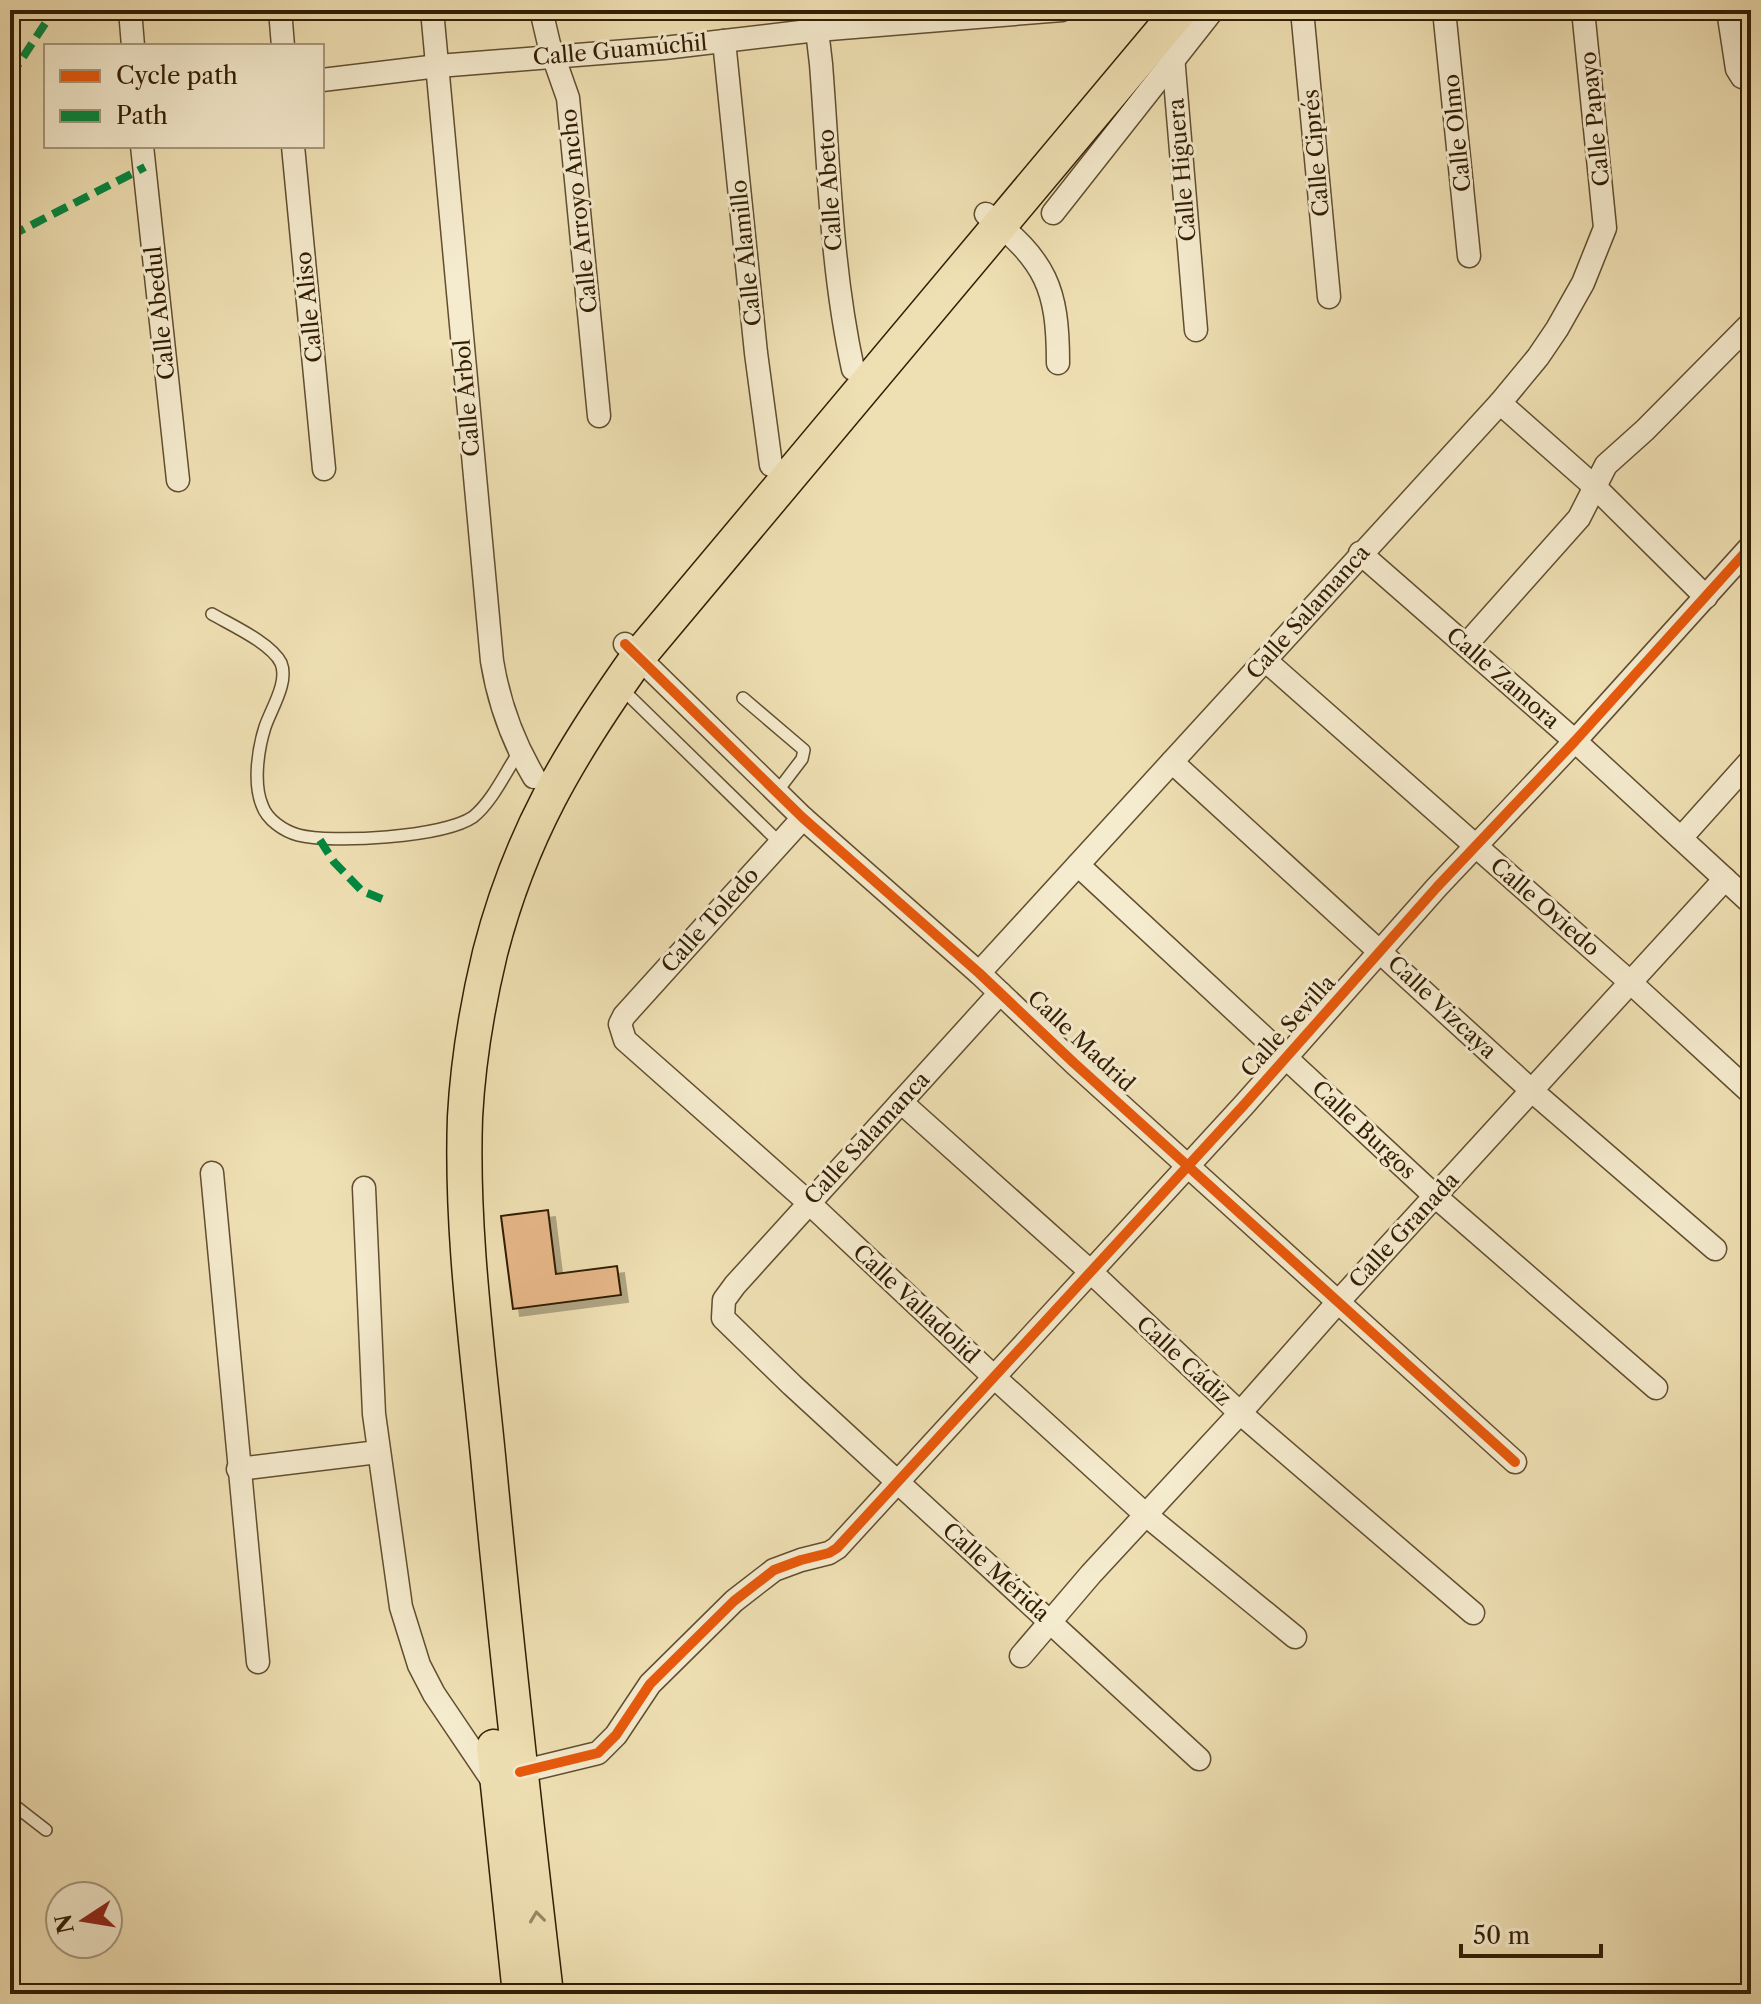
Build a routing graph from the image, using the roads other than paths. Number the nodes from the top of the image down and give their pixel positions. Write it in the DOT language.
graph roads {
  1 [pos="130,10"];
  2 [pos="280,10"];
  3 [pos="432,10"];
  4 [pos="541,10"];
  5 [pos="1062,10"];
  6 [pos="1213,10"];
  7 [pos="1302,10"];
  8 [pos="1444,10"];
  9 [pos="1583,10"];
  10 [pos="1728,10"];
  11 [pos="1168,13"];
  12 [pos="814,20"];
  13 [pos="724,41"];
  14 [pos="133,44"];
  15 [pos="283,44"];
  16 [pos="554,55"];
  17 [pos="1172,59"];
  18 [pos="438,66"];
  19 [pos="1745,77"];
  20 [pos="324,80"];
  21 [pos="142,148"];
  22 [pos="293,148"];
  23 [pos="1053,213"];
  24 [pos="993,220"];
  25 [pos="1605,228"];
  26 [pos="1469,256"];
  27 [pos="1329,297"];
  28 [pos="1751,323"];
  29 [pos="1196,330"];
  30 [pos="1058,363"];
  31 [pos="853,369"];
  32 [pos="1500,403"];
  33 [pos="599,416"];
  34 [pos="771,465"];
  35 [pos="324,469"];
  36 [pos="178,480"];
  37 [pos="1595,487"];
  38 [pos="1751,546"];
  39 [pos="1360,553"];
  40 [pos="1706,597"];
  41 [pos="212,614"];
  42 [pos="1466,645"];
  43 [pos="631,651"];
  44 [pos="1265,660"];
  45 [pos="618,685"];
  46 [pos="743,698"];
  47 [pos="1575,741"];
  48 [pos="1751,760"];
  49 [pos="1172,762"];
  50 [pos="526,765"];
  51 [pos="776,793"];
  52 [pos="803,818"];
  53 [pos="1681,838"];
  54 [pos="780,843"];
  55 [pos="1477,846"];
  56 [pos="1078,865"];
  57 [pos="1725,879"];
  58 [pos="1751,903"];
  59 [pos="1381,951"];
  60 [pos="979,973"];
  61 [pos="1630,982"];
  62 [pos="1000,993"];
  63 [pos="620,1024"];
  64 [pos="1287,1057"];
  65 [pos="1531,1090"];
  66 [pos="1751,1093"];
  67 [pos="901,1102"];
  68 [pos="1187,1166"];
  69 [pos="212,1173"];
  70 [pos="364,1188"];
  71 [pos="1435,1196"];
  72 [pos="808,1202"];
  73 [pos="1715,1249"];
  74 [pos="1091,1272"];
  75 [pos="735,1285"];
  76 [pos="1338,1302"];
  77 [pos="994,1377"];
  78 [pos="1656,1388"];
  79 [pos="1240,1413"];
  80 [pos="378,1452"];
  81 [pos="1515,1462"];
  82 [pos="238,1469"];
  83 [pos="897,1482"];
  84 [pos="1146,1515"];
  85 [pos="1473,1613"];
  86 [pos="1050,1620"];
  87 [pos="1295,1637"];
  88 [pos="1021,1656"];
  89 [pos="258,1662"];
  90 [pos="1199,1759"];
  91 [pos="508,1780"];
  92 [pos="10,1802"];
  93 [pos="46,1830"];
  94 [pos="520,1994"];
  95 [pos="546,1994"];
  1 -- 14 [label="street"];
  2 -- 15 [label="street"];
  3 -- 18 [label="street, Calle Árbol"];
  4 -- 16 [label="street, Calle Arroyo Ancho"];
  5 -- 12 [label="street, Calle Guamúchil"];
  6 -- 17 [label="street"];
  7 -- 27 [label="street, Calle Ciprés"];
  8 -- 26 [label="street, Calle Olmo"];
  9 -- 25 [label="street, Calle Papayo"];
  10 -- 19 [label="street"];
  11 -- 17 [label="street, Calle Higuera"];
  11 -- 24 [label="main road"];
  12 -- 13 [label="street, Calle Guamúchil"];
  12 -- 31 [label="street, Calle Abeto"];
  13 -- 16 [label="street, Calle Guamúchil"];
  13 -- 34 [label="street, Calle Alamillo"];
  16 -- 18 [label="street, Calle Guamúchil"];
  16 -- 33 [label="street, Calle Arroyo Ancho"];
  17 -- 23 [label="street"];
  17 -- 29 [label="street, Calle Higuera"];
  18 -- 20 [label="street, Calle Guamúchil"];
  18 -- 50 [label="street, Calle Árbol"];
  21 -- 36 [label="street, Calle Abedul"];
  22 -- 35 [label="street, Calle Aliso"];
  24 -- 30 [label="street"];
  24 -- 31 [label="main road"];
  24 -- 43 [label="main road"];
  25 -- 32 [label="street, Calle Salamanca"];
  28 -- 37 [label="street"];
  31 -- 34 [label="main road"];
  32 -- 37 [label="street"];
  32 -- 39 [label="street, Calle Salamanca"];
  34 -- 43 [label="main road"];
  37 -- 40 [label="street"];
  37 -- 42 [label="street"];
  38 -- 40 [label="street, Calle Sevilla"];
  39 -- 42 [label="street, Calle Zamora"];
  39 -- 44 [label="street, Calle Salamanca"];
  40 -- 47 [label="street, Calle Sevilla"];
  41 -- 50 [label="lane"];
  42 -- 47 [label="street, Calle Zamora"];
  43 -- 45 [label="main road"];
  43 -- 50 [label="main road"];
  43 -- 51 [label="street, Calle Madrid"];
  44 -- 49 [label="street, Calle Salamanca"];
  44 -- 55 [label="street, Calle Oviedo"];
  45 -- 54 [label="lane"];
  45 -- 91 [label="main road"];
  46 -- 51 [label="lane"];
  47 -- 53 [label="street, Calle Zamora"];
  47 -- 55 [label="street, Calle Sevilla"];
  48 -- 53 [label="street"];
  49 -- 56 [label="street, Calle Salamanca"];
  49 -- 59 [label="street, Calle Vizcaya"];
  50 -- 91 [label="main road"];
  51 -- 52 [label="street, Calle Madrid"];
  52 -- 54 [label="street, Calle Toledo"];
  52 -- 60 [label="street, Calle Madrid"];
  53 -- 57 [label="street, Calle Zamora"];
  54 -- 63 [label="street, Calle Toledo"];
  55 -- 59 [label="street, Calle Sevilla"];
  55 -- 61 [label="street, Calle Oviedo"];
  56 -- 60 [label="street, Calle Salamanca"];
  56 -- 64 [label="street, Calle Burgos"];
  57 -- 58 [label="street, Calle Zamora"];
  57 -- 61 [label="street, Calle Granada"];
  59 -- 64 [label="street, Calle Sevilla"];
  59 -- 65 [label="street, Calle Vizcaya"];
  60 -- 62 [label="street, Calle Madrid"];
  61 -- 65 [label="street, Calle Granada"];
  61 -- 66 [label="street, Calle Oviedo"];
  62 -- 67 [label="street, Calle Salamanca"];
  62 -- 68 [label="street, Calle Madrid"];
  63 -- 72 [label="street, Calle Valladolid"];
  64 -- 68 [label="street, Calle Sevilla"];
  64 -- 71 [label="street, Calle Burgos"];
  65 -- 71 [label="street, Calle Granada"];
  65 -- 73 [label="street, Calle Vizcaya"];
  67 -- 72 [label="street, Calle Salamanca"];
  67 -- 74 [label="street, Calle Cádiz"];
  68 -- 74 [label="street, Calle Sevilla"];
  68 -- 76 [label="street, Calle Madrid"];
  69 -- 82 [label="street"];
  70 -- 80 [label="street"];
  71 -- 76 [label="street, Calle Granada"];
  71 -- 78 [label="street, Calle Burgos"];
  72 -- 75 [label="street, Calle Salamanca"];
  72 -- 77 [label="street, Calle Valladolid"];
  74 -- 77 [label="street, Calle Sevilla"];
  74 -- 79 [label="street, Calle Cádiz"];
  75 -- 83 [label="street, Calle Mérida"];
  76 -- 79 [label="street, Calle Granada"];
  76 -- 81 [label="street, Calle Madrid"];
  77 -- 83 [label="street, Calle Sevilla"];
  77 -- 84 [label="street, Calle Valladolid"];
  79 -- 84 [label="street, Calle Granada"];
  79 -- 85 [label="street, Calle Cádiz"];
  80 -- 82 [label="street"];
  80 -- 91 [label="street"];
  82 -- 89 [label="street"];
  83 -- 86 [label="street, Calle Mérida"];
  83 -- 91 [label="street, Calle Sevilla"];
  84 -- 86 [label="street, Calle Granada"];
  84 -- 87 [label="street, Calle Valladolid"];
  86 -- 88 [label="street, Calle Granada"];
  86 -- 90 [label="street, Calle Mérida"];
  91 -- 94 [label="main road"];
  95 -- 91 [label="main road, one-way"];
  92 -- 93 [label="lane"];
}
